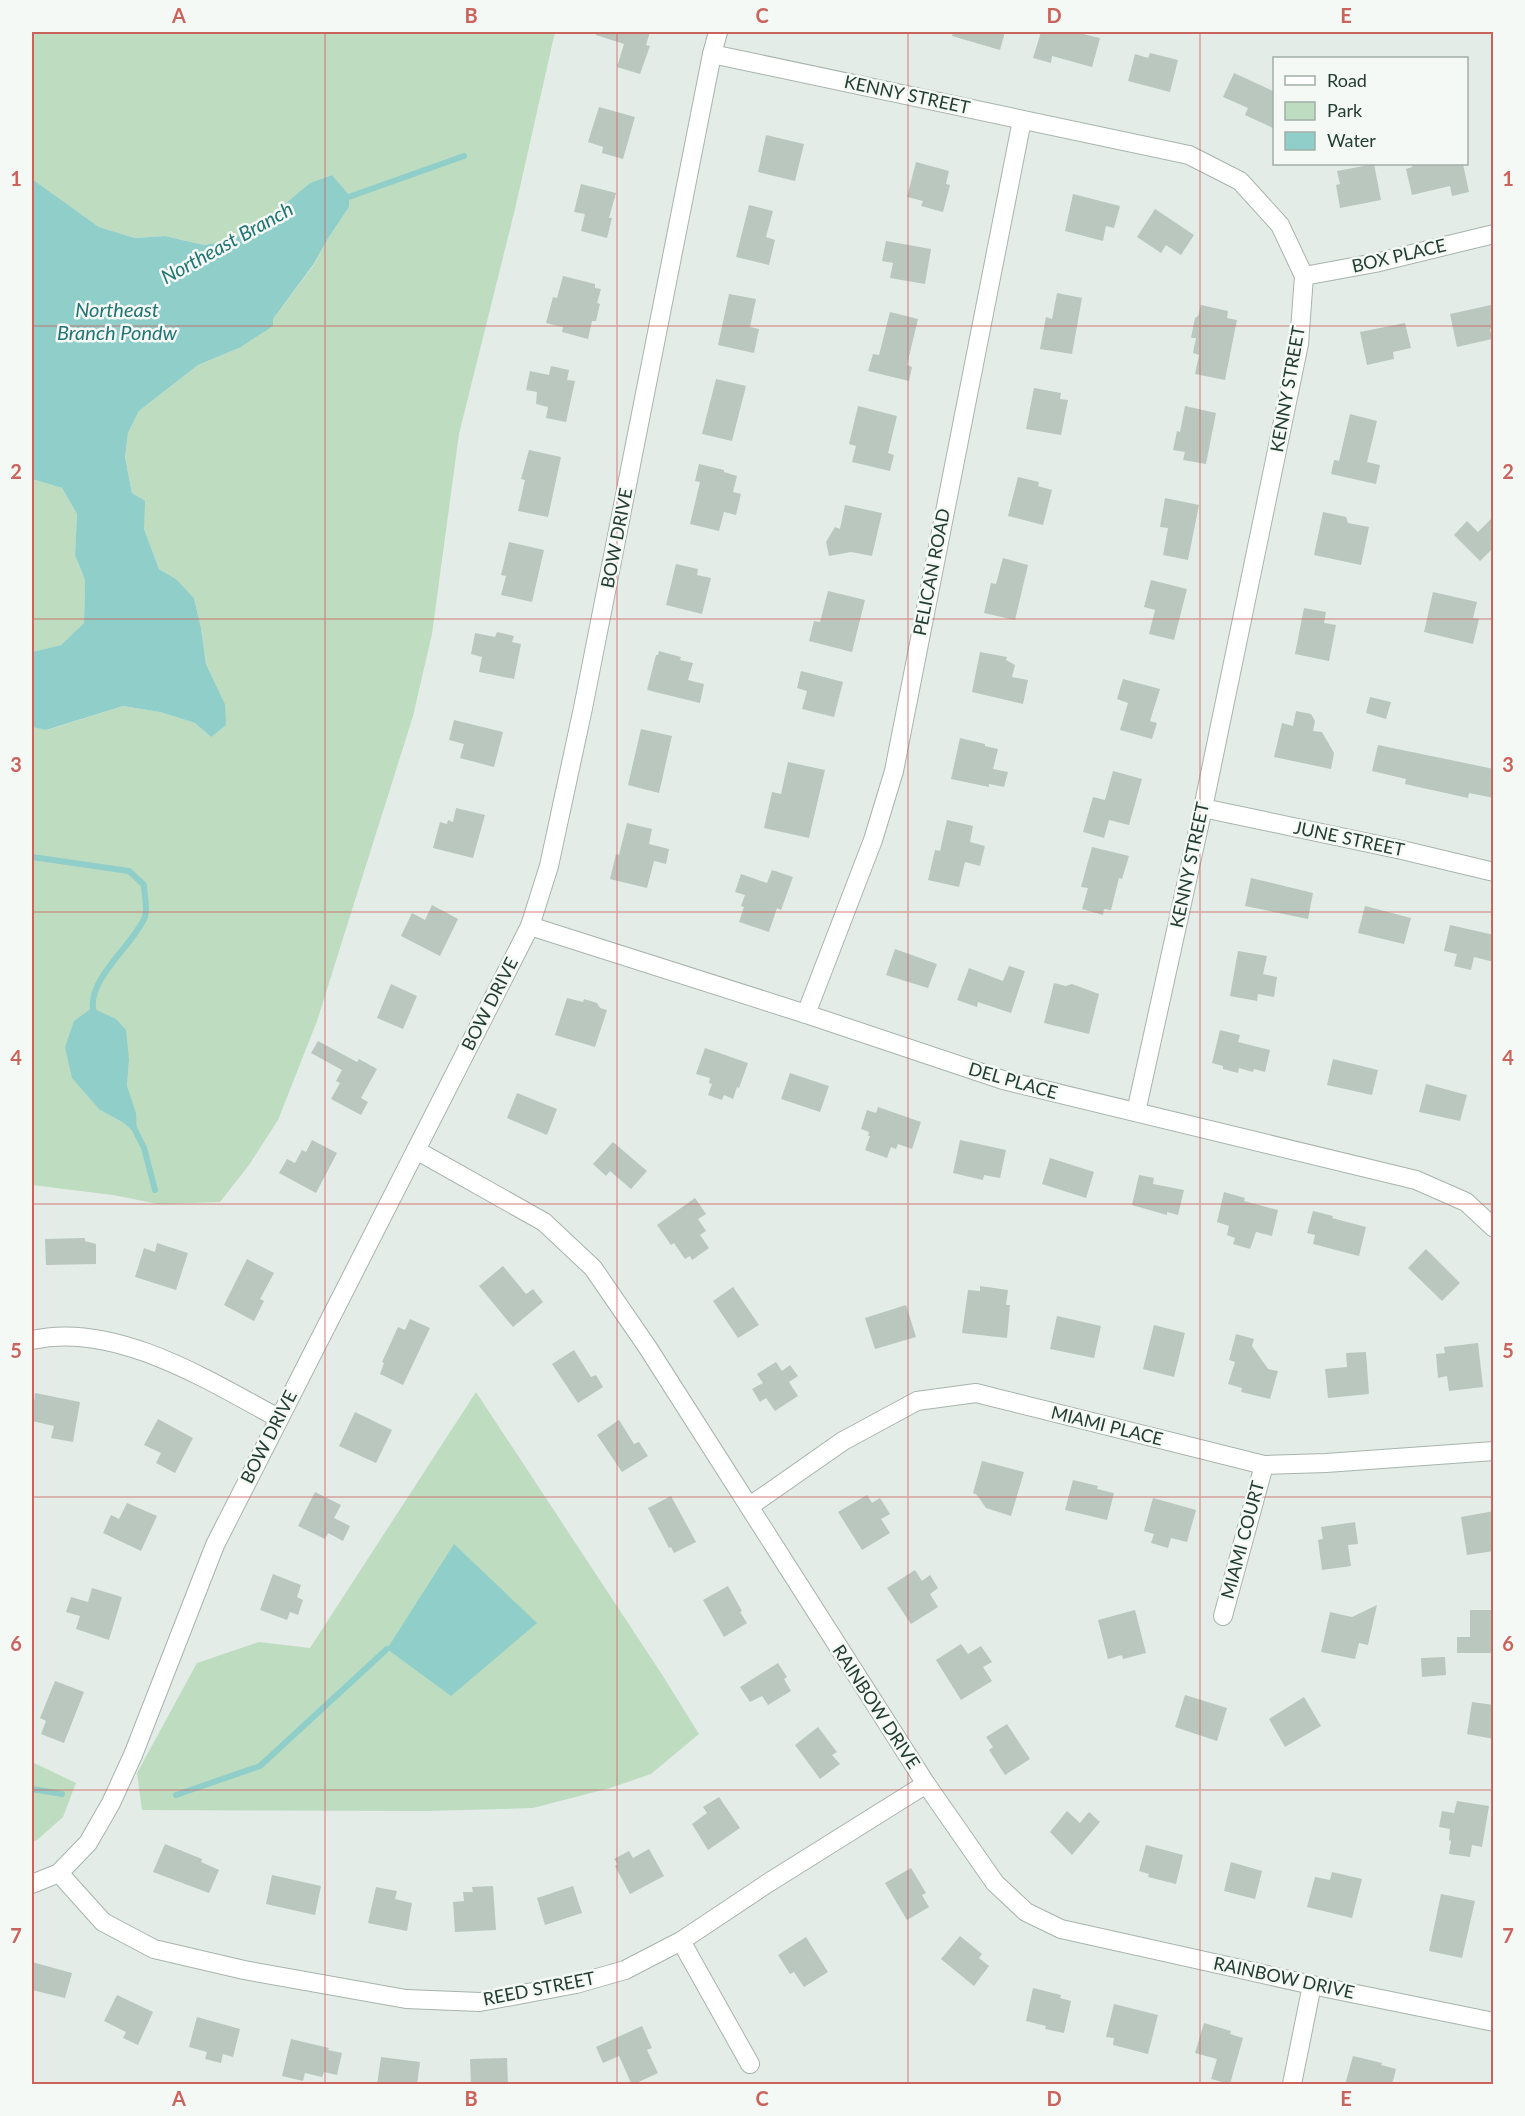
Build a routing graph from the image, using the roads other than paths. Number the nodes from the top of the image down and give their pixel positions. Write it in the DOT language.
graph roads {
  1 [pos="718,32"];
  2 [pos="712,54"];
  3 [pos="1022,120"];
  4 [pos="1494,234"];
  5 [pos="1304,276"];
  6 [pos="1203,808"];
  7 [pos="1494,872"];
  8 [pos="530,926"];
  9 [pos="806,1014"];
  10 [pos="1136,1112"];
  11 [pos="416,1150"];
  12 [pos="1494,1228"];
  13 [pos="32,1340"];
  14 [pos="278,1418"];
  15 [pos="1494,1450"];
  16 [pos="1264,1465"];
  17 [pos="750,1506"];
  18 [pos="1223,1616"];
  19 [pos="927,1784"];
  20 [pos="59,1873"];
  21 [pos="32,1884"];
  22 [pos="681,1941"];
  23 [pos="1312,1985"];
  24 [pos="1494,2022"];
  25 [pos="750,2064"];
  26 [pos="1292,2085"];
  1 -- 2 [label="street, BOW DRIVE"];
  2 -- 3 [label="street, KENNY STREET"];
  2 -- 8 [label="street, BOW DRIVE"];
  3 -- 5 [label="street, KENNY STREET"];
  3 -- 9 [label="street, PELICAN ROAD"];
  4 -- 5 [label="street, BOX PLACE"];
  5 -- 6 [label="street, KENNY STREET"];
  6 -- 7 [label="street, JUNE STREET"];
  6 -- 10 [label="street, KENNY STREET"];
  8 -- 9 [label="street, DEL PLACE"];
  8 -- 11 [label="street, BOW DRIVE"];
  9 -- 10 [label="street, DEL PLACE"];
  10 -- 12 [label="street, DEL PLACE"];
  11 -- 14 [label="street, BOW DRIVE"];
  11 -- 17 [label="street, RAINBOW DRIVE"];
  13 -- 14 [label="street"];
  14 -- 20 [label="street, BOW DRIVE"];
  15 -- 16 [label="street, MIAMI PLACE"];
  16 -- 17 [label="street, MIAMI PLACE"];
  16 -- 18 [label="street, MIAMI COURT"];
  17 -- 19 [label="street, RAINBOW DRIVE"];
  19 -- 22 [label="street, REED STREET"];
  19 -- 23 [label="street, RAINBOW DRIVE"];
  20 -- 21 [label="street, BOW DRIVE"];
  20 -- 22 [label="street, REED STREET"];
  22 -- 25 [label="street"];
  23 -- 24 [label="street, RAINBOW DRIVE"];
  23 -- 26 [label="street"];
}
